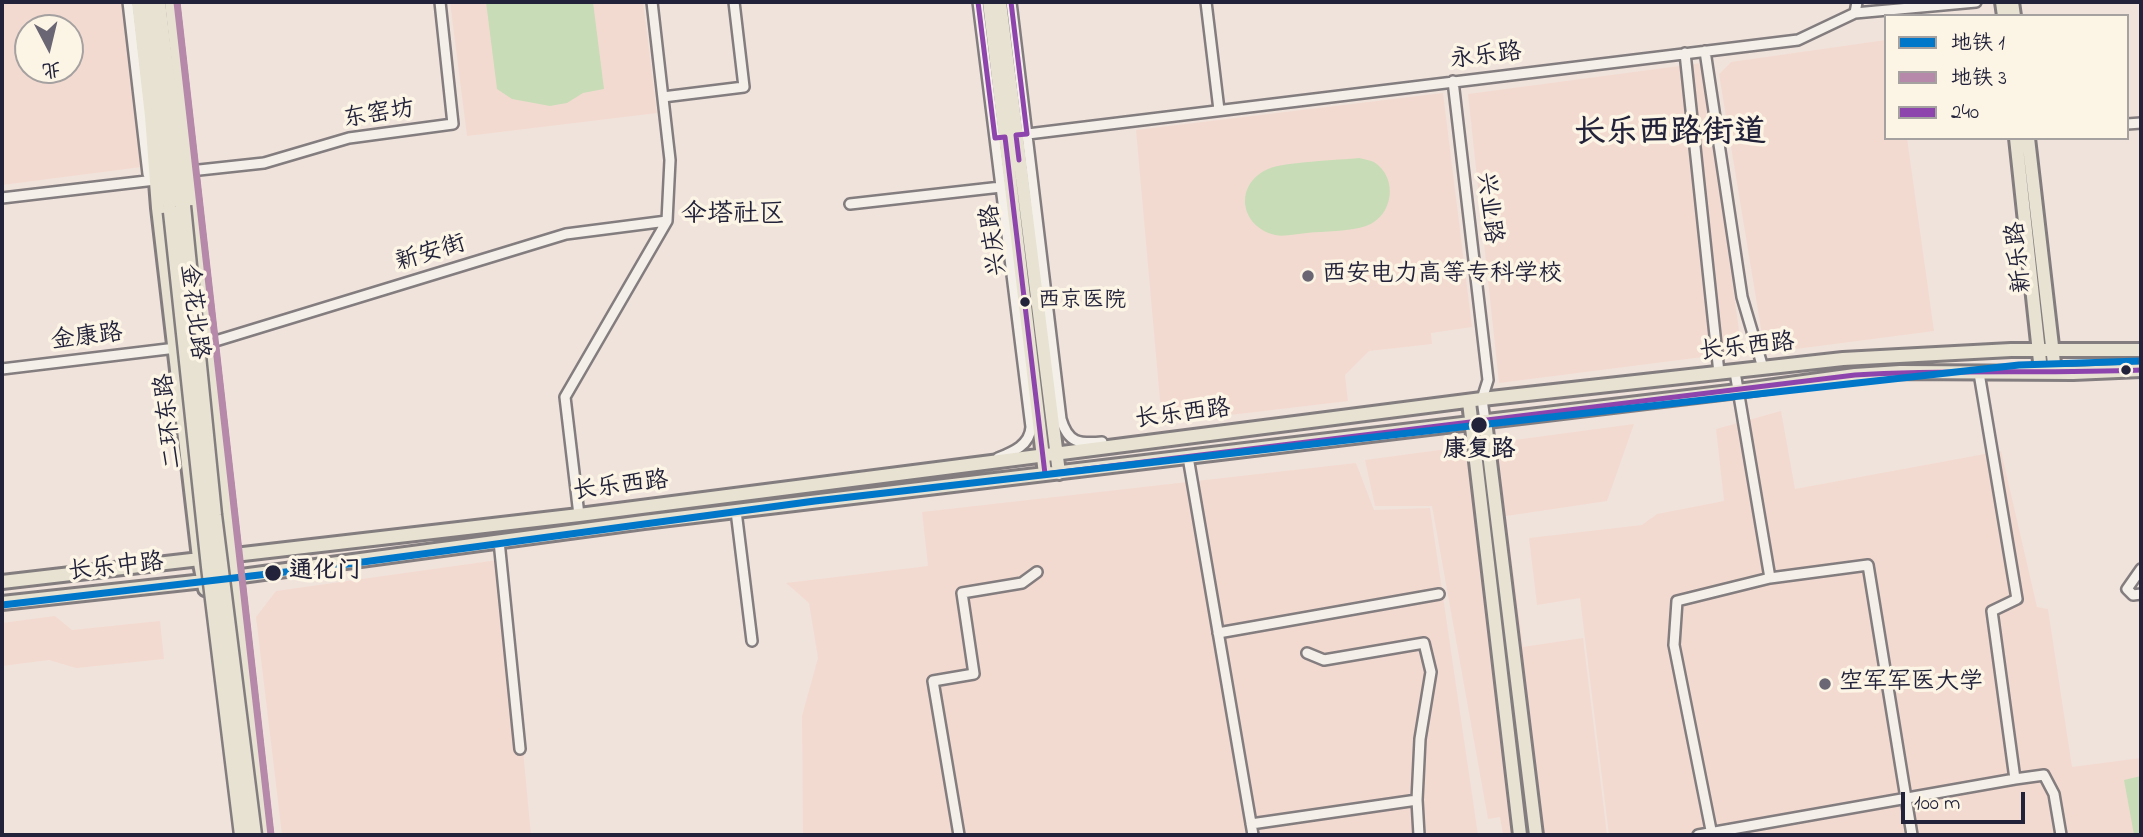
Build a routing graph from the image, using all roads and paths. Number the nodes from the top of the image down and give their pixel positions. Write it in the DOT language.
graph roads {
  1 [pos="128,2"];
  2 [pos="138,2"];
  3 [pos="146,2"];
  4 [pos="158,2"];
  5 [pos="171,2"];
  6 [pos="440,2"];
  7 [pos="652,2"];
  8 [pos="734,2"];
  9 [pos="978,2"];
  10 [pos="989,2"];
  11 [pos="1000,2"];
  12 [pos="1011,2"];
  13 [pos="1206,2"];
  14 [pos="1857,2"];
  15 [pos="1976,2"];
  16 [pos="1855,13"];
  17 [pos="1705,51"];
  18 [pos="1685,53"];
  19 [pos="1452,81"];
  20 [pos="663,97"];
  21 [pos="1219,110"];
  22 [pos="1011,136"];
  23 [pos="2016,140"];
  24 [pos="2028,140"];
  25 [pos="162,142"];
  26 [pos="190,171"];
  27 [pos="155,180"];
  28 [pos="1001,187"];
  29 [pos="2,198"];
  30 [pos="850,204"];
  31 [pos="177,209"];
  32 [pos="667,221"];
  33 [pos="209,343"];
  34 [pos="176,348"];
  35 [pos="2038,350"];
  36 [pos="2141,350"];
  37 [pos="2052,351"];
  38 [pos="1763,368"];
  39 [pos="2,369"];
  40 [pos="2141,370"];
  41 [pos="2041,371"];
  42 [pos="1735,372"];
  43 [pos="2055,372"];
  44 [pos="1719,373"];
  45 [pos="1979,373"];
  46 [pos="1057,384"];
  47 [pos="1738,391"];
  48 [pos="1482,399"];
  49 [pos="1469,402"];
  50 [pos="1051,406"];
  51 [pos="1485,421"];
  52 [pos="1471,423"];
  53 [pos="1134,443"];
  54 [pos="1057,453"];
  55 [pos="1043,454"];
  56 [pos="1188,457"];
  57 [pos="983,462"];
  58 [pos="1059,473"];
  59 [pos="1045,474"];
  60 [pos="736,511"];
  61 [pos="579,515"];
  62 [pos="499,541"];
  63 [pos="233,554"];
  64 [pos="199,558"];
  65 [pos="2141,569"];
  66 [pos="1037,572"];
  67 [pos="235,577"];
  68 [pos="1770,578"];
  69 [pos="204,581"];
  70 [pos="2,582"];
  71 [pos="1438,594"];
  72 [pos="2141,594"];
  73 [pos="2,603"];
  74 [pos="1218,632"];
  75 [pos="752,642"];
  76 [pos="1307,653"];
  77 [pos="520,750"];
  78 [pos="2015,779"];
  79 [pos="1906,797"];
  80 [pos="1417,800"];
  81 [pos="1251,824"];
  82 [pos="1712,834"];
  83 [pos="235,835"];
  84 [pos="242,835"];
  85 [pos="254,835"];
  86 [pos="265,835"];
  87 [pos="959,835"];
  88 [pos="1253,835"];
  89 [pos="1419,835"];
  90 [pos="1520,835"];
  91 [pos="1536,835"];
  92 [pos="1698,835"];
  93 [pos="1912,835"];
  94 [pos="2061,835"];
  1 -- 27 [label="street"];
  2 -- 27 [label="main road, 金花北路"];
  3 -- 25 [label="highway, 二环东路"];
  4 -- 31 [label="highway, 二环东路"];
  5 -- 26 [label="main road, 金花北路"];
  6 -- 26 [label="street, 东窑坊"];
  7 -- 20 [label="street"];
  8 -- 20 [label="street"];
  9 -- 22 [label="street"];
  10 -- 22 [label="main road, 兴庆路"];
  11 -- 22 [label="main road, 兴庆路"];
  12 -- 22 [label="street"];
  13 -- 21 [label="street"];
  14 -- 16 [label="street"];
  15 -- 16 [label="street, 永乐路"];
  16 -- 17 [label="street, 永乐路"];
  17 -- 18 [label="street, 永乐路"];
  17 -- 38 [label="street"];
  18 -- 19 [label="street, 永乐路"];
  18 -- 44 [label="street"];
  19 -- 21 [label="street, 永乐路"];
  19 -- 48 [label="street, 兴业路"];
  20 -- 32 [label="street"];
  21 -- 22 [label="street, 永乐路"];
  22 -- 28 [label="street"];
  22 -- 46 [label="street"];
  22 -- 50 [label="main road, 兴庆路"];
  22 -- 55 [label="main road, 兴庆路"];
  23 -- 35 [label="main road, 新乐路"];
  24 -- 37 [label="main road, 新乐路"];
  25 -- 27 [label="highway"];
  25 -- 31 [label="highway, 二环东路"];
  26 -- 31 [label="highway"];
  26 -- 33 [label="main road, 金花北路"];
  27 -- 29 [label="street"];
  27 -- 34 [label="main road, 金花北路"];
  28 -- 30 [label="street"];
  28 -- 57 [label="street"];
  31 -- 84 [label="highway, 二环东路, bridge"];
  31 -- 85 [label="highway, 二环东路, bridge"];
  32 -- 33 [label="street, 新安街"];
  32 -- 61 [label="street"];
  33 -- 63 [label="main road, 金花北路"];
  34 -- 39 [label="street, 金康路"];
  34 -- 64 [label="main road, 金花北路"];
  35 -- 37 [label="main road, 长乐西路"];
  35 -- 38 [label="main road, 长乐西路"];
  35 -- 41 [label="main road, 新乐路"];
  36 -- 37 [label="main road, 长乐西路"];
  37 -- 43 [label="main road, 新乐路"];
  38 -- 42 [label="main road, 长乐西路"];
  40 -- 43 [label="main road, 长乐西路"];
  41 -- 43 [label="main road, 长乐西路"];
  41 -- 45 [label="main road, 长乐西路"];
  42 -- 44 [label="main road, 长乐西路"];
  42 -- 47 [label="street"];
  44 -- 48 [label="main road, 长乐西路"];
  45 -- 47 [label="main road, 长乐西路"];
  45 -- 78 [label="street"];
  46 -- 50 [label="main road"];
  46 -- 53 [label="street"];
  47 -- 51 [label="main road, 长乐西路"];
  47 -- 68 [label="street"];
  48 -- 49 [label="main road, 长乐西路"];
  48 -- 51 [label="street, 兴业路"];
  49 -- 52 [label="main road"];
  49 -- 53 [label="main road, 长乐西路"];
  50 -- 54 [label="main road, 兴庆路"];
  51 -- 52 [label="main road, 长乐西路"];
  51 -- 91 [label="main road"];
  52 -- 56 [label="main road, 长乐西路"];
  52 -- 90 [label="main road"];
  53 -- 54 [label="main road, 长乐西路"];
  54 -- 55 [label="main road, 长乐西路"];
  54 -- 58 [label="main road, 兴庆路"];
  55 -- 57 [label="main road, 长乐西路"];
  55 -- 59 [label="main road, 兴庆路"];
  56 -- 58 [label="main road, 长乐西路"];
  56 -- 74 [label="street"];
  57 -- 61 [label="main road, 长乐西路"];
  58 -- 59 [label="main road, 长乐西路"];
  59 -- 60 [label="main road, 长乐西路"];
  60 -- 62 [label="main road, 长乐西路"];
  60 -- 75 [label="street"];
  61 -- 63 [label="main road, 长乐西路"];
  62 -- 67 [label="main road, 长乐西路"];
  62 -- 77 [label="street"];
  63 -- 64 [label="main road, 长乐中路"];
  63 -- 67 [label="main road, 金花北路"];
  64 -- 69 [label="main road, 金花北路"];
  64 -- 70 [label="main road, 长乐中路"];
  65 -- 72 [label="street"];
  66 -- 87 [label="street"];
  67 -- 69 [label="main road, 长乐中路"];
  67 -- 86 [label="main road, 金花北路"];
  68 -- 79 [label="street"];
  68 -- 82 [label="street"];
  69 -- 73 [label="main road, 长乐中路"];
  69 -- 83 [label="main road, 金花北路"];
  71 -- 74 [label="street"];
  74 -- 81 [label="street"];
  76 -- 80 [label="street"];
  78 -- 79 [label="street"];
  78 -- 94 [label="street"];
  79 -- 82 [label="street"];
  79 -- 93 [label="street"];
  80 -- 81 [label="street"];
  80 -- 89 [label="street"];
  81 -- 88 [label="street"];
  82 -- 92 [label="street"];
}
